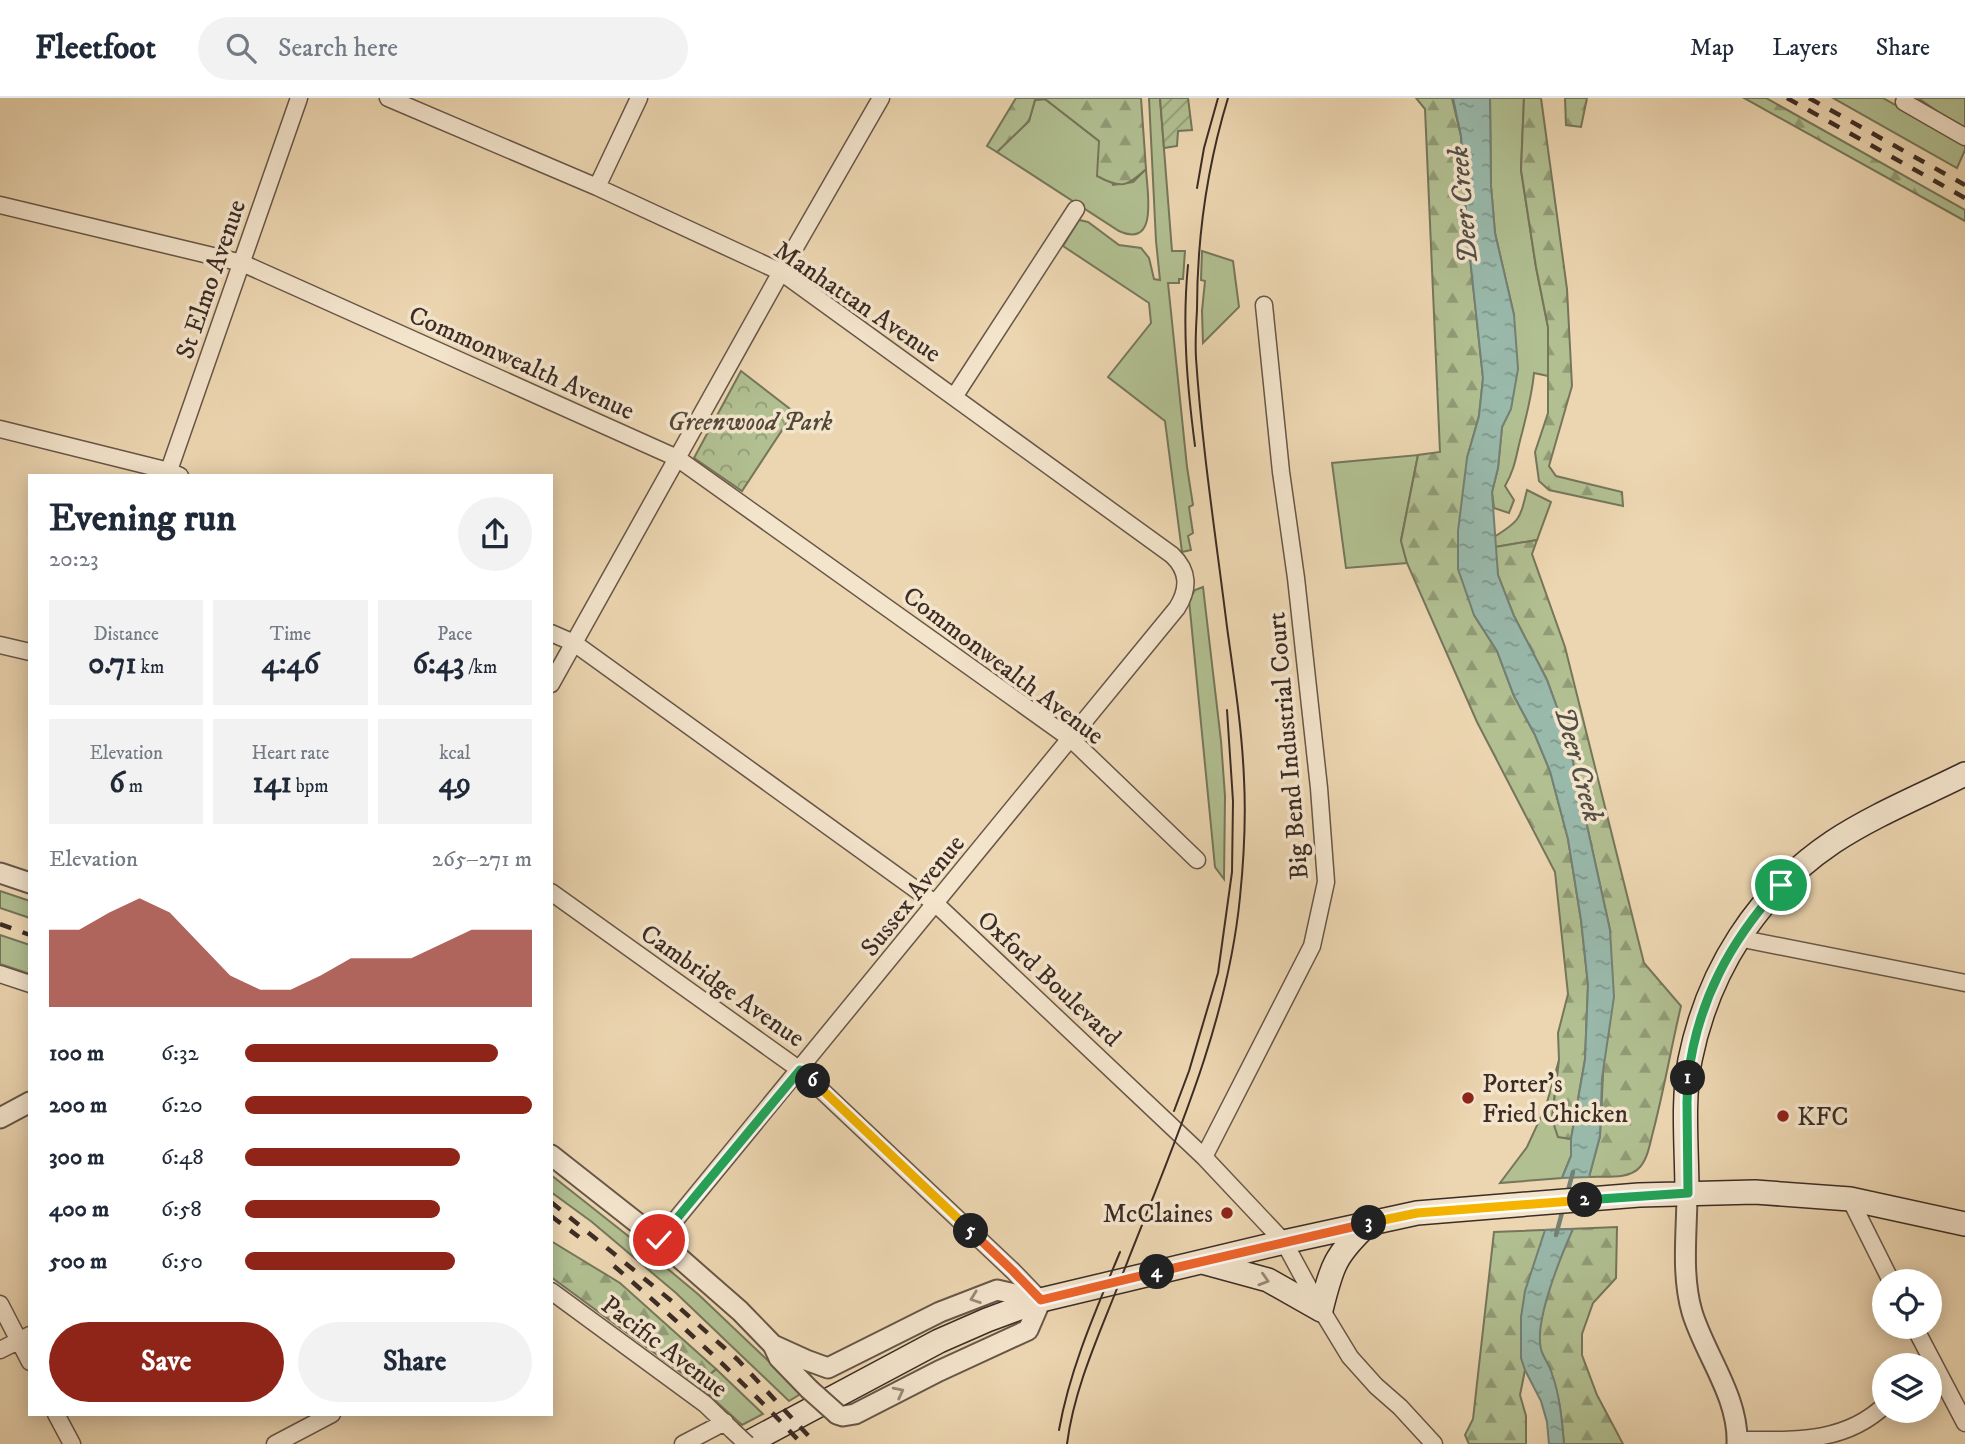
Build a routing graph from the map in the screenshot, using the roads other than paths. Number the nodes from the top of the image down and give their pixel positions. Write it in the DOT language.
graph roads {
  1 [pos="299,98"];
  2 [pos="388,98"];
  3 [pos="639,98"];
  4 [pos="881,98"];
  5 [pos="408,102"];
  6 [pos="1904,102"];
  7 [pos="1965,137"];
  8 [pos="597,187"];
  9 [pos="0,205"];
  10 [pos="1076,209"];
  11 [pos="242,263"];
  12 [pos="781,272"];
  13 [pos="1264,305"];
  14 [pos="954,397"];
  15 [pos="0,429"];
  16 [pos="677,458"];
  17 [pos="172,474"];
  18 [pos="1185,573"];
  19 [pos="553,635"];
  20 [pos="574,643"];
  21 [pos="0,645"];
  22 [pos="28,652"];
  23 [pos="553,680"];
  24 [pos="1071,740"];
  25 [pos="1965,774"];
  26 [pos="1197,860"];
  27 [pos="0,873"];
  28 [pos="28,882"];
  29 [pos="553,893"];
  30 [pos="936,904"];
  31 [pos="1738,938"];
  32 [pos="0,974"];
  33 [pos="28,983"];
  34 [pos="1965,983"];
  35 [pos="800,1070"];
  36 [pos="28,1103"];
  37 [pos="0,1118"];
  38 [pos="553,1157"];
  39 [pos="1204,1157"];
  40 [pos="1688,1193"];
  41 [pos="1850,1199"];
  42 [pos="1369,1223"];
  43 [pos="1965,1224"];
  44 [pos="659,1240"];
  45 [pos="1284,1242"];
  46 [pos="1201,1262"];
  47 [pos="1885,1269"];
  48 [pos="554,1296"];
  49 [pos="1041,1300"];
  50 [pos="0,1304"];
  51 [pos="1321,1310"];
  52 [pos="24,1338"];
  53 [pos="773,1345"];
  54 [pos="0,1350"];
  55 [pos="828,1368"];
  56 [pos="1942,1387"];
  57 [pos="808,1388"];
  58 [pos="57,1416"];
  59 [pos="328,1416"];
  60 [pos="1872,1416"];
  61 [pos="1965,1423"];
  62 [pos="737,1435"];
  63 [pos="1737,1442"];
  64 [pos="72,1444"];
  65 [pos="275,1444"];
  66 [pos="684,1444"];
  67 [pos="1434,1444"];
  1 -- 11 [label="street, St Elmo Avenue"];
  2 -- 5 [label="street, Manhattan Avenue"];
  3 -- 8 [label="street"];
  4 -- 12 [label="street"];
  5 -- 8 [label="street, Manhattan Avenue"];
  6 -- 7 [label="street"];
  8 -- 12 [label="street, Manhattan Avenue"];
  9 -- 11 [label="street, Commonwealth Avenue"];
  10 -- 14 [label="street"];
  11 -- 16 [label="street, Commonwealth Avenue"];
  11 -- 17 [label="street, St Elmo Avenue"];
  12 -- 14 [label="street, Manhattan Avenue"];
  12 -- 16 [label="street"];
  13 -- 39 [label="street, Big Bend Industrial Court"];
  14 -- 18 [label="street, Manhattan Avenue"];
  15 -- 17 [label="street"];
  16 -- 20 [label="street"];
  16 -- 24 [label="street, Commonwealth Avenue"];
  18 -- 24 [label="street, Sussex Avenue"];
  19 -- 20 [label="street, Oxford Boulevard"];
  20 -- 23 [label="street"];
  20 -- 30 [label="street, Oxford Boulevard"];
  21 -- 22 [label="street"];
  24 -- 26 [label="street, Commonwealth Avenue"];
  24 -- 30 [label="street, Sussex Avenue"];
  25 -- 31 [label="main road"];
  27 -- 28 [label="street"];
  29 -- 35 [label="street, Cambridge Avenue"];
  30 -- 35 [label="street, Sussex Avenue"];
  30 -- 39 [label="street, Oxford Boulevard"];
  31 -- 34 [label="street"];
  31 -- 40 [label="main road"];
  32 -- 33 [label="street"];
  35 -- 44 [label="street, Sussex Avenue"];
  35 -- 49 [label="street, Cambridge Avenue"];
  36 -- 37 [label="street"];
  38 -- 44 [label="street"];
  39 -- 45 [label="street, Oxford Boulevard"];
  40 -- 41 [label="main road"];
  40 -- 42 [label="main road"];
  40 -- 63 [label="street"];
  41 -- 43 [label="main road"];
  41 -- 47 [label="street"];
  42 -- 45 [label="main road"];
  42 -- 51 [label="main road"];
  44 -- 53 [label="street"];
  45 -- 46 [label="main road"];
  45 -- 51 [label="street, Oxford Boulevard"];
  46 -- 49 [label="main road"];
  46 -- 51 [label="main road, one-way"];
  48 -- 62 [label="street, Pacific Avenue"];
  49 -- 55 [label="street, one-way"];
  57 -- 49 [label="street, one-way, bridge"];
  49 -- 62 [label="main road"];
  50 -- 52 [label="street"];
  51 -- 67 [label="street, Oxford Boulevard"];
  52 -- 54 [label="street"];
  53 -- 55 [label="street"];
  53 -- 57 [label="street"];
  55 -- 57 [label="street"];
  56 -- 61 [label="street"];
  58 -- 64 [label="street"];
  59 -- 65 [label="street"];
  60 -- 63 [label="street"];
  62 -- 66 [label="street"];
}
